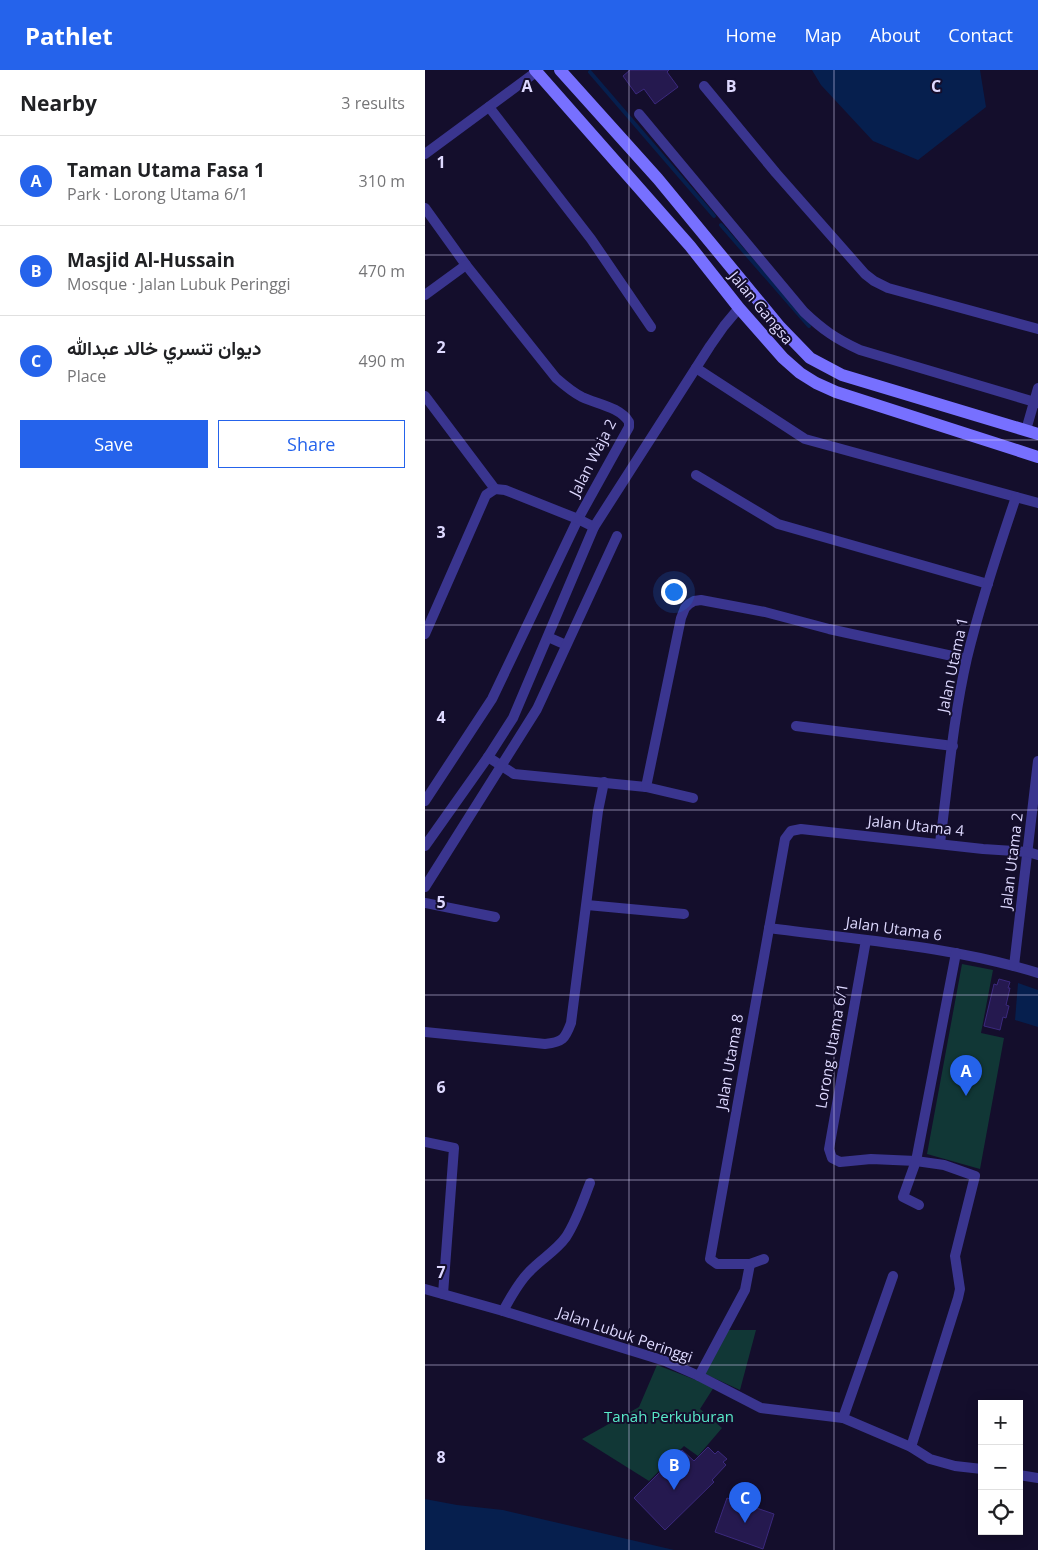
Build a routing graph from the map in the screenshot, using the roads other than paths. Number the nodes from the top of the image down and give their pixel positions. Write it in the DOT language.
graph roads {
  1 [pos="560,70"];
  2 [pos="535,71"];
  3 [pos="704,86"];
  4 [pos="489,107"];
  5 [pos="639,114"];
  6 [pos="425,154"];
  7 [pos="425,208"];
  8 [pos="466,265"];
  9 [pos="425,295"];
  10 [pos="739,308"];
  11 [pos="651,327"];
  12 [pos="1038,329"];
  13 [pos="696,368"];
  14 [pos="1038,388"];
  15 [pos="425,396"];
  16 [pos="1036,402"];
  17 [pos="1032,432"];
  18 [pos="1038,457"];
  19 [pos="696,475"];
  20 [pos="495,490"];
  21 [pos="1016,497"];
  22 [pos="1038,503"];
  23 [pos="578,519"];
  24 [pos="595,528"];
  25 [pos="617,536"];
  26 [pos="988,584"];
  27 [pos="425,634"];
  28 [pos="547,637"];
  29 [pos="567,646"];
  30 [pos="967,659"];
  31 [pos="796,726"];
  32 [pos="953,746"];
  33 [pos="487,757"];
  34 [pos="1038,761"];
  35 [pos="502,766"];
  36 [pos="604,782"];
  37 [pos="646,787"];
  38 [pos="693,798"];
  39 [pos="425,801"];
  40 [pos="791,831"];
  41 [pos="940,843"];
  42 [pos="425,846"];
  43 [pos="1033,853"];
  44 [pos="425,886"];
  45 [pos="425,902"];
  46 [pos="587,905"];
  47 [pos="684,914"];
  48 [pos="495,917"];
  49 [pos="769,928"];
  50 [pos="866,940"];
  51 [pos="956,953"];
  52 [pos="1014,966"];
  53 [pos="1038,973"];
  54 [pos="425,1032"];
  55 [pos="425,1142"];
  56 [pos="916,1161"];
  57 [pos="590,1183"];
  58 [pos="919,1204"];
  59 [pos="764,1259"];
  60 [pos="750,1264"];
  61 [pos="893,1276"];
  62 [pos="425,1289"];
  63 [pos="443,1294"];
  64 [pos="503,1311"];
  65 [pos="699,1376"];
  66 [pos="843,1418"];
  67 [pos="911,1447"];
  68 [pos="978,1469"];
  69 [pos="1023,1476"];
  70 [pos="1038,1478"];
  1 -- 17 [label="main road, Jalan Gangsa"];
  2 -- 4 [label="street"];
  2 -- 10 [label="main road, Jalan Gangsa"];
  3 -- 12 [label="street"];
  4 -- 6 [label="street"];
  4 -- 11 [label="street"];
  5 -- 16 [label="street"];
  7 -- 8 [label="street, Jalan Waja 2"];
  8 -- 9 [label="street"];
  8 -- 23 [label="street, Jalan Waja 2"];
  10 -- 13 [label="street"];
  10 -- 18 [label="main road, Jalan Gangsa"];
  13 -- 21 [label="street"];
  13 -- 24 [label="street"];
  14 -- 16 [label="street"];
  15 -- 20 [label="street"];
  16 -- 17 [label="street"];
  19 -- 26 [label="street"];
  20 -- 23 [label="street"];
  20 -- 27 [label="street"];
  21 -- 22 [label="street"];
  21 -- 26 [label="street, Jalan Utama 1"];
  23 -- 24 [label="street"];
  23 -- 39 [label="street, Jalan Waja 2"];
  24 -- 28 [label="street"];
  25 -- 29 [label="street"];
  26 -- 30 [label="street, Jalan Utama 1"];
  28 -- 29 [label="street"];
  28 -- 33 [label="street"];
  29 -- 35 [label="street"];
  30 -- 32 [label="street, Jalan Utama 1"];
  30 -- 37 [label="street"];
  31 -- 32 [label="street"];
  32 -- 41 [label="street, Jalan Utama 1"];
  33 -- 35 [label="street"];
  33 -- 42 [label="street"];
  34 -- 43 [label="street, Jalan Utama 2"];
  35 -- 36 [label="street"];
  35 -- 44 [label="street"];
  36 -- 37 [label="street"];
  36 -- 46 [label="street"];
  37 -- 38 [label="street"];
  40 -- 41 [label="street, Jalan Utama 4"];
  40 -- 49 [label="street, Jalan Utama 8"];
  41 -- 43 [label="street, Jalan Utama 4"];
  43 -- 52 [label="street, Jalan Utama 2"];
  45 -- 48 [label="street"];
  46 -- 47 [label="street"];
  46 -- 54 [label="street"];
  49 -- 50 [label="street, Jalan Utama 6"];
  49 -- 60 [label="street, Jalan Utama 8"];
  50 -- 51 [label="street, Jalan Utama 6"];
  50 -- 56 [label="street, Lorong Utama 6/1"];
  51 -- 52 [label="street, Jalan Utama 6"];
  51 -- 56 [label="street"];
  52 -- 53 [label="street"];
  55 -- 63 [label="street"];
  56 -- 58 [label="street"];
  56 -- 67 [label="street"];
  57 -- 64 [label="street"];
  59 -- 60 [label="street"];
  60 -- 65 [label="street"];
  61 -- 66 [label="street"];
  62 -- 63 [label="street, Jalan Lubuk Peringgi"];
  63 -- 64 [label="street, Jalan Lubuk Peringgi"];
  64 -- 65 [label="street, Jalan Lubuk Peringgi"];
  65 -- 66 [label="street, Jalan Lubuk Peringgi"];
  66 -- 67 [label="street, Jalan Lubuk Peringgi"];
  67 -- 68 [label="street, Jalan Lubuk Peringgi"];
  69 -- 70 [label="street"];
}
